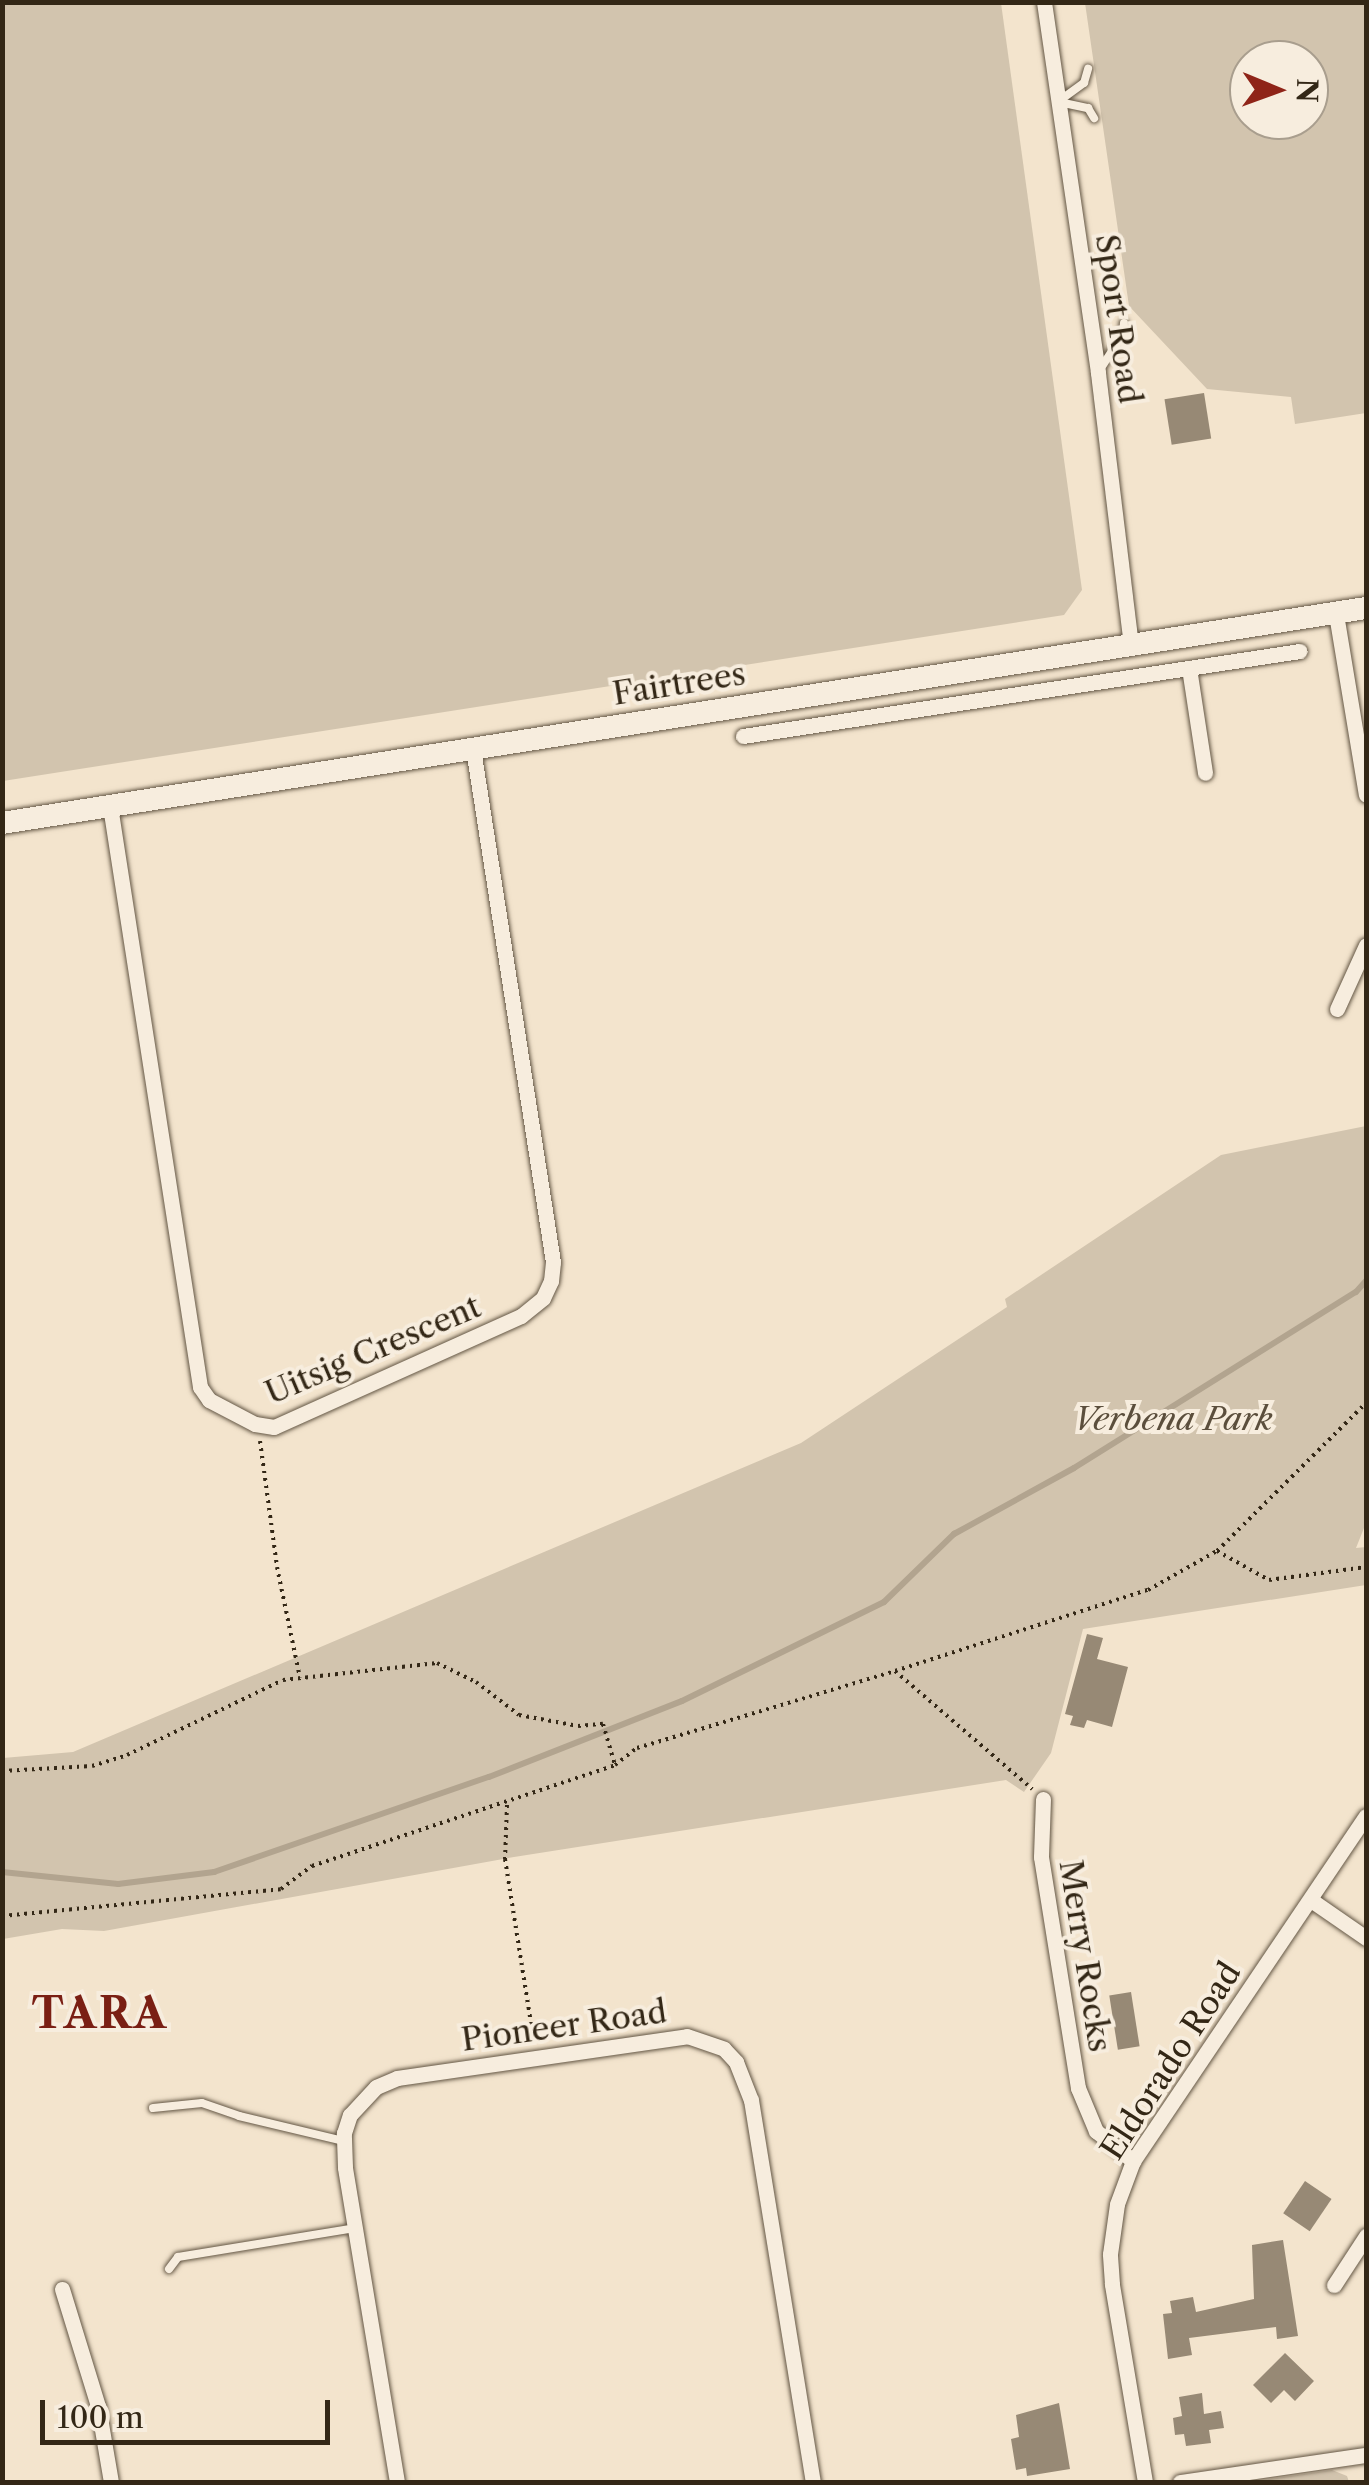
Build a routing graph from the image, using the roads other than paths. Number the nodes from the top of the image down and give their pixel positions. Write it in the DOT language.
graph roads {
  1 [pos="1044,2"];
  2 [pos="1088,69"];
  3 [pos="1059,102"];
  4 [pos="1094,118"];
  5 [pos="1124,323"];
  6 [pos="1098,373"];
  7 [pos="1366,608"];
  8 [pos="1336,614"];
  9 [pos="1131,644"];
  10 [pos="1300,651"];
  11 [pos="1189,668"];
  12 [pos="876,686"];
  13 [pos="882,715"];
  14 [pos="743,736"];
  15 [pos="473,749"];
  16 [pos="1206,773"];
  17 [pos="1366,795"];
  18 [pos="110,806"];
  19 [pos="2,823"];
  20 [pos="1366,945"];
  21 [pos="1337,1009"];
  22 [pos="1043,1799"];
  23 [pos="1366,1816"];
  24 [pos="1311,1900"];
  25 [pos="1366,1938"];
  26 [pos="153,2108"];
  27 [pos="344,2141"];
  28 [pos="1133,2161"];
  29 [pos="354,2228"];
  30 [pos="1366,2236"];
  31 [pos="168,2269"];
  32 [pos="1334,2285"];
  33 [pos="62,2289"];
  34 [pos="1366,2456"];
  35 [pos="111,2482"];
  36 [pos="397,2482"];
  37 [pos="812,2482"];
  38 [pos="1146,2482"];
  39 [pos="1180,2482"];
  1 -- 3 [label="street, Sport Road"];
  2 -- 3 [label="lane"];
  3 -- 4 [label="lane"];
  3 -- 6 [label="street, Sport Road"];
  5 -- 6 [label="lane"];
  6 -- 9 [label="street, Sport Road"];
  7 -- 8 [label="main road, Fairtrees"];
  8 -- 9 [label="main road, Fairtrees"];
  8 -- 17 [label="street"];
  9 -- 12 [label="main road, Fairtrees"];
  10 -- 11 [label="street"];
  11 -- 13 [label="street"];
  11 -- 16 [label="street"];
  12 -- 13 [label="street"];
  12 -- 15 [label="main road, Fairtrees"];
  13 -- 14 [label="street"];
  15 -- 18 [label="main road, Fairtrees"];
  15 -- 18 [label="street, Uitsig Crescent"];
  18 -- 19 [label="main road, Fairtrees"];
  20 -- 21 [label="street"];
  22 -- 28 [label="street, Merry Rocks"];
  23 -- 24 [label="street, Eldorado Road"];
  24 -- 25 [label="street"];
  24 -- 28 [label="street, Eldorado Road"];
  26 -- 27 [label="lane"];
  27 -- 29 [label="street"];
  27 -- 37 [label="street, Pioneer Road"];
  28 -- 38 [label="street, Eldorado Road"];
  29 -- 31 [label="lane"];
  29 -- 36 [label="street"];
  30 -- 32 [label="street"];
  33 -- 35 [label="street"];
  34 -- 39 [label="street"];
}
